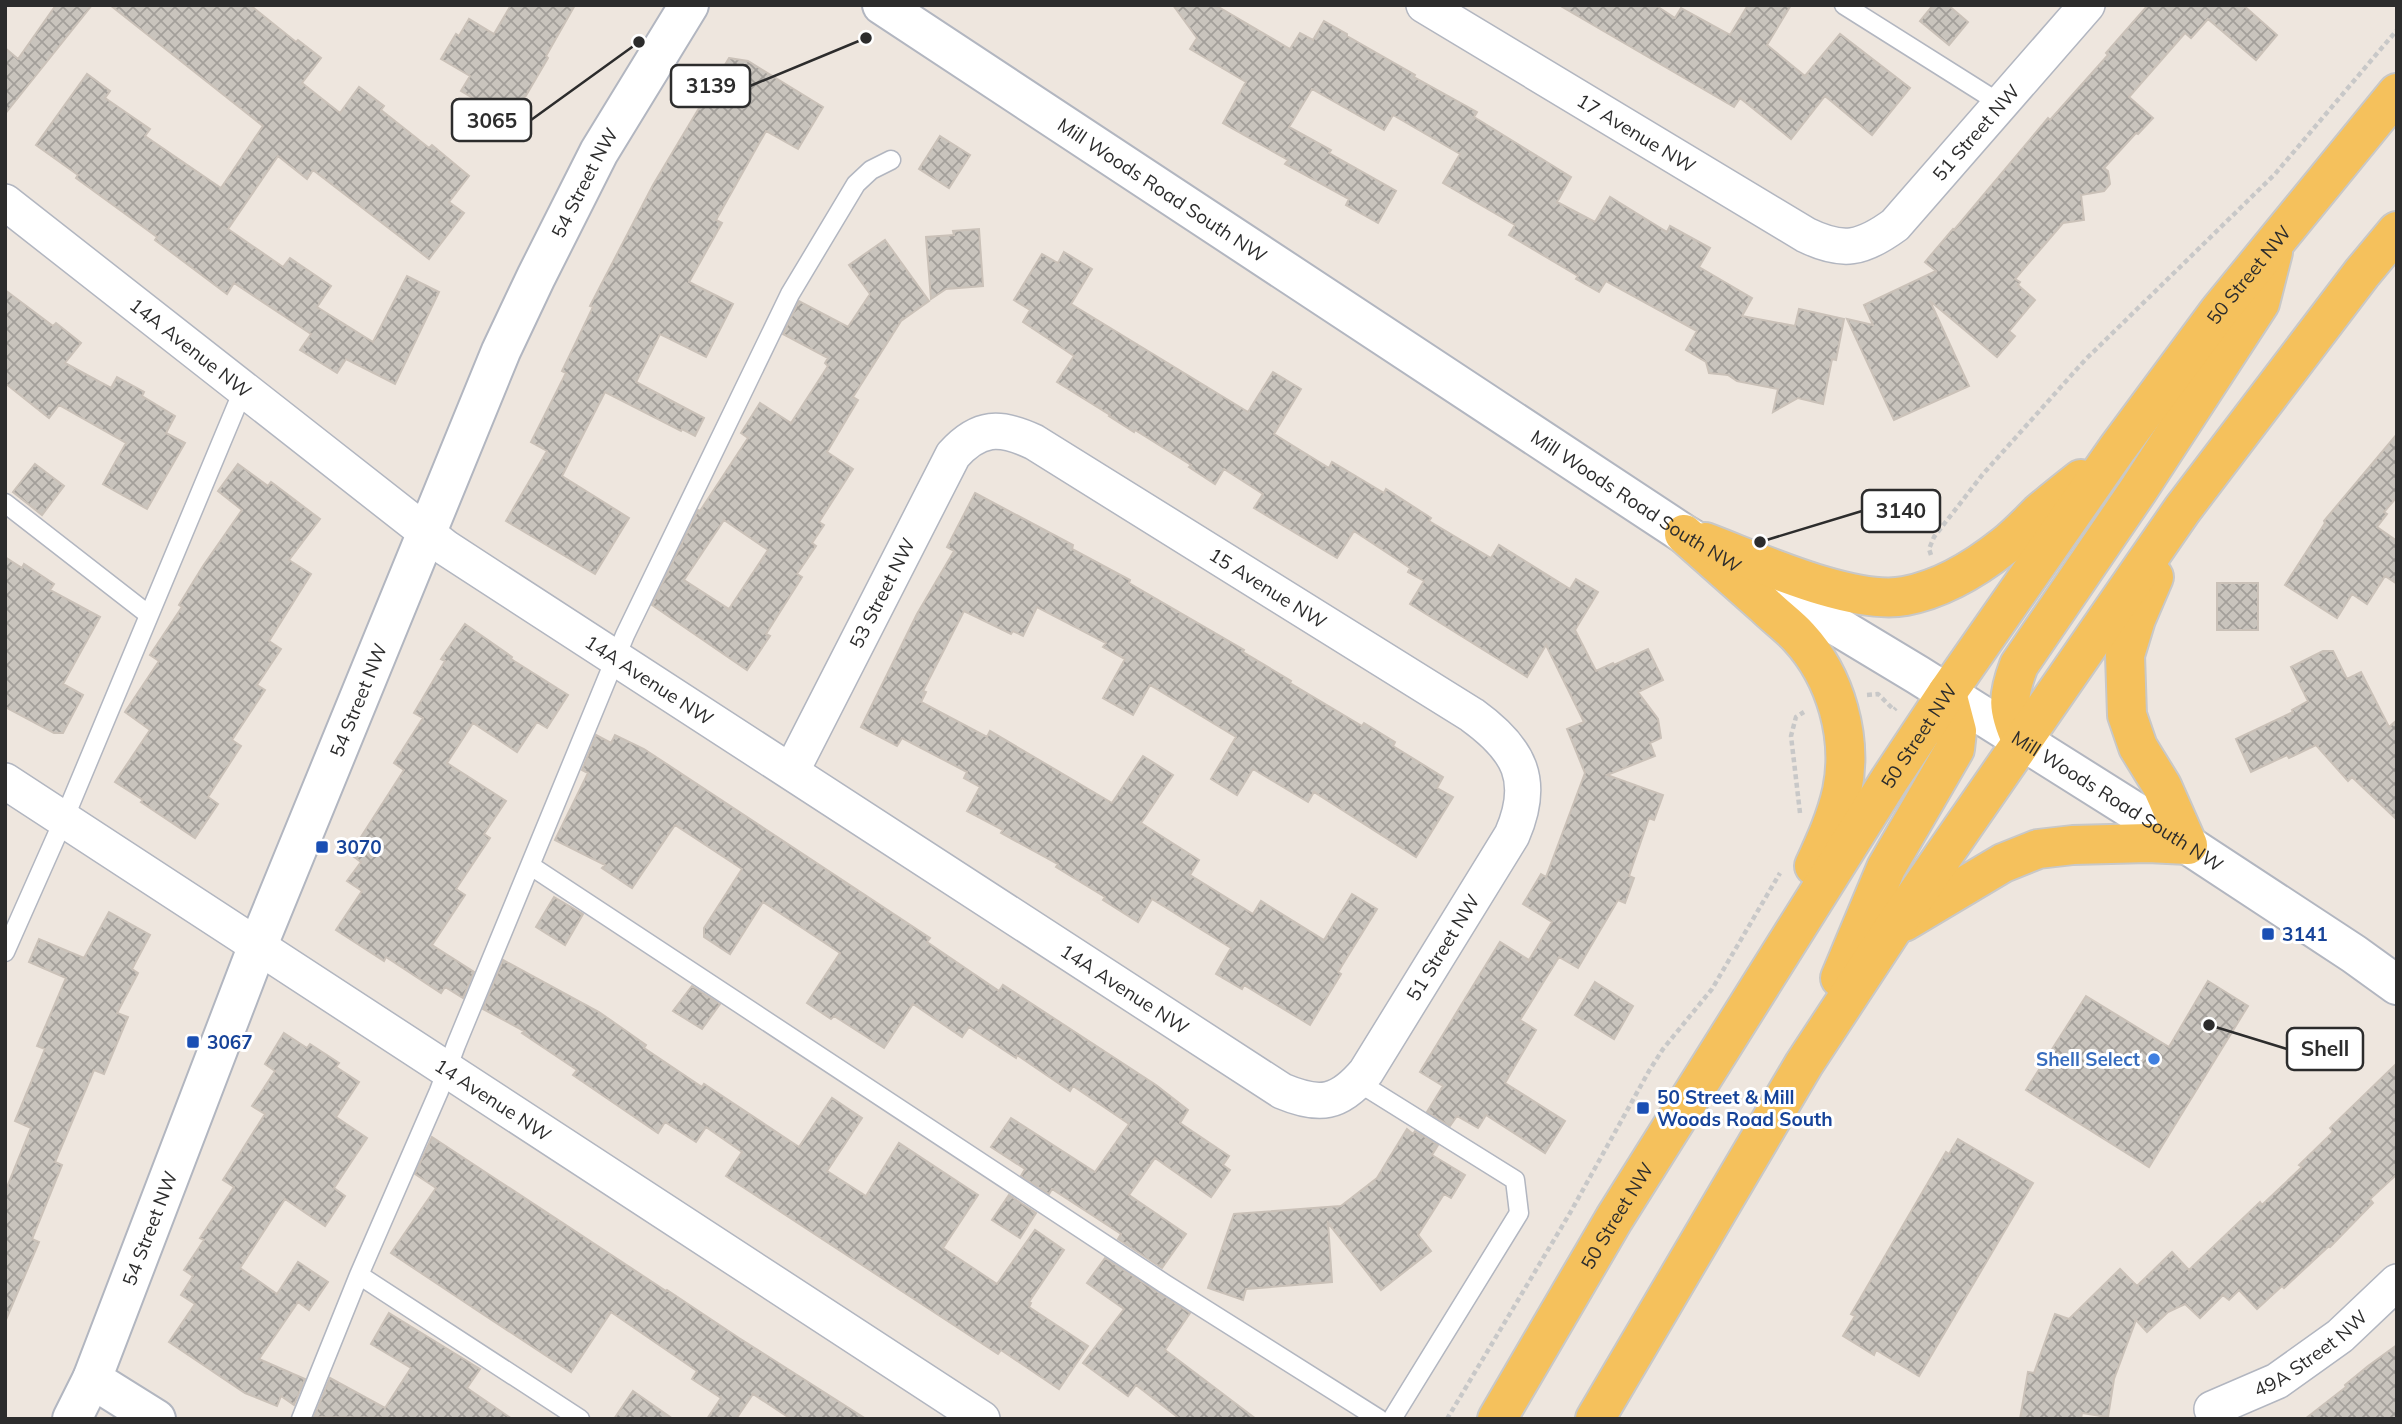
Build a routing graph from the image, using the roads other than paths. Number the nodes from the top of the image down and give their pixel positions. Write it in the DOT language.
graph roads {
  1 [pos="689,5"];
  2 [pos="883,5"];
  3 [pos="1424,5"];
  4 [pos="1844,5"];
  5 [pos="2087,5"];
  6 [pos="2397,93"];
  7 [pos="2001,104"];
  8 [pos="891,160"];
  9 [pos="5,202"];
  10 [pos="2397,231"];
  11 [pos="2277,237"];
  12 [pos="1854,246"];
  13 [pos="244,388"];
  14 [pos="989,431"];
  15 [pos="2117,449"];
  16 [pos="5,502"];
  17 [pos="2182,510"];
  18 [pos="426,532"];
  19 [pos="1684,534"];
  20 [pos="149,615"];
  21 [pos="614,657"];
  22 [pos="1947,693"];
  23 [pos="2021,740"];
  24 [pos="791,772"];
  25 [pos="1521,778"];
  26 [pos="5,780"];
  27 [pos="64,819"];
  28 [pos="2188,845"];
  29 [pos="531,866"];
  30 [pos="1894,928"];
  31 [pos="258,945"];
  32 [pos="5,952"];
  33 [pos="2397,985"];
  34 [pos="1746,1008"];
  35 [pos="1804,1064"];
  36 [pos="447,1070"];
  37 [pos="1344,1091"];
  38 [pos="359,1275"];
  39 [pos="2397,1282"];
  40 [pos="92,1379"];
  41 [pos="2212,1409"];
  42 [pos="72,1419"];
  43 [pos="156,1419"];
  44 [pos="302,1419"];
  45 [pos="580,1419"];
  46 [pos="982,1419"];
  47 [pos="1379,1419"];
  48 [pos="1392,1419"];
  49 [pos="1497,1419"];
  50 [pos="1595,1419"];
  1 -- 18 [label="street, 54 Street NW"];
  2 -- 19 [label="street, Mill Woods Road South NW"];
  3 -- 12 [label="street, 17 Avenue NW"];
  4 -- 7 [label="lane"];
  5 -- 7 [label="street, 51 Street NW"];
  6 -- 11 [label="main road, 50 Street NW"];
  7 -- 12 [label="street, 51 Street NW"];
  8 -- 21 [label="lane"];
  9 -- 13 [label="street, 14A Avenue NW"];
  10 -- 17 [label="main road"];
  11 -- 15 [label="main road, 50 Street NW"];
  11 -- 23 [label="main road"];
  13 -- 18 [label="street, 14A Avenue NW"];
  13 -- 20 [label="lane"];
  14 -- 24 [label="street, 53 Street NW"];
  14 -- 25 [label="street, 15 Avenue NW"];
  15 -- 19 [label="main road"];
  15 -- 22 [label="main road, 50 Street NW"];
  16 -- 20 [label="lane"];
  17 -- 23 [label="main road"];
  17 -- 28 [label="main road"];
  18 -- 21 [label="street, 14A Avenue NW"];
  18 -- 31 [label="street, 54 Street NW"];
  19 -- 22 [label="street, Mill Woods Road South NW"];
  19 -- 34 [label="main road"];
  20 -- 27 [label="lane"];
  21 -- 24 [label="street, 14A Avenue NW"];
  21 -- 29 [label="lane"];
  22 -- 23 [label="street, Mill Woods Road South NW"];
  22 -- 34 [label="main road, 50 Street NW"];
  22 -- 35 [label="main road"];
  23 -- 28 [label="street, Mill Woods Road South NW"];
  23 -- 30 [label="main road"];
  24 -- 37 [label="street, 14A Avenue NW"];
  25 -- 37 [label="street, 51 Street NW"];
  26 -- 27 [label="street, 14 Avenue NW"];
  27 -- 31 [label="street, 14 Avenue NW"];
  27 -- 32 [label="lane"];
  28 -- 30 [label="main road"];
  28 -- 33 [label="street, Mill Woods Road South NW"];
  29 -- 36 [label="lane"];
  29 -- 47 [label="lane"];
  30 -- 35 [label="main road"];
  31 -- 36 [label="street, 14 Avenue NW"];
  31 -- 40 [label="street, 54 Street NW"];
  34 -- 49 [label="main road, 50 Street NW"];
  35 -- 50 [label="main road"];
  36 -- 38 [label="lane"];
  36 -- 46 [label="street, 14 Avenue NW"];
  37 -- 48 [label="lane"];
  38 -- 44 [label="lane"];
  38 -- 45 [label="lane"];
  39 -- 41 [label="street, 49A Street NW"];
  40 -- 42 [label="street, 54 Street NW"];
  40 -- 43 [label="street"];
}
